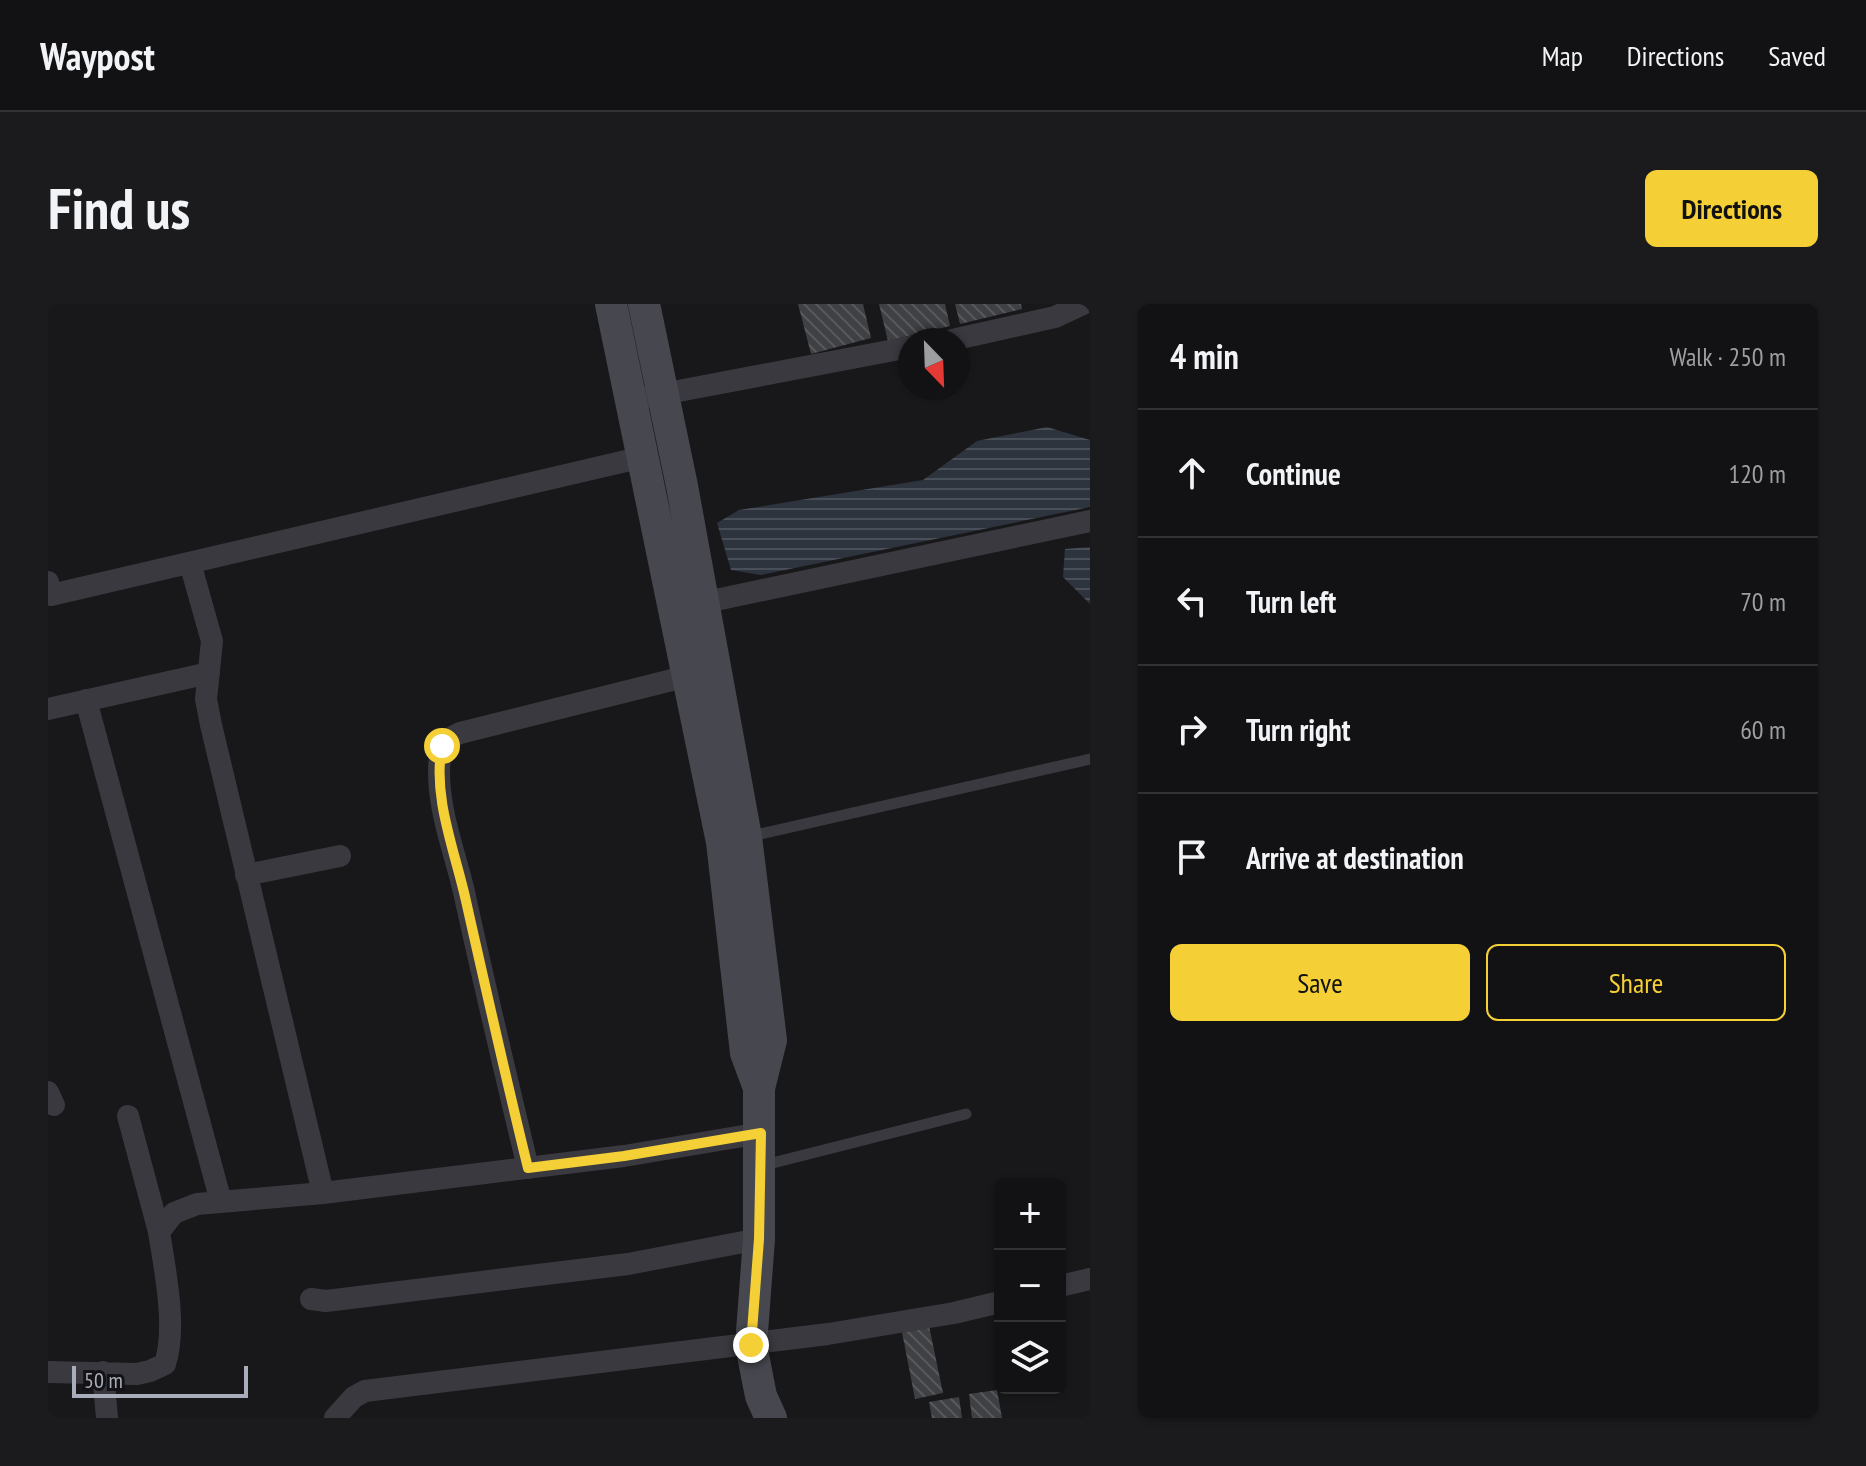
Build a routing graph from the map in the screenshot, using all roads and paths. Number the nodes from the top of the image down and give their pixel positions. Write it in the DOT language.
graph roads {
  1 [pos="611,304"];
  2 [pos="644,304"];
  3 [pos="1083,304"];
  4 [pos="970,336"];
  5 [pos="898,349"];
  6 [pos="663,394"];
  7 [pos="631,400"];
  8 [pos="643,457"];
  9 [pos="1090,521"];
  10 [pos="190,563"];
  11 [pos="48,582"];
  12 [pos="688,606"];
  13 [pos="209,673"];
  14 [pos="688,676"];
  15 [pos="86,700"];
  16 [pos="48,709"];
  17 [pos="1090,759"];
  18 [pos="746,837"];
  19 [pos="340,856"];
  20 [pos="246,875"];
  21 [pos="759,1088"];
  22 [pos="966,1114"];
  23 [pos="128,1116"];
  24 [pos="761,1133"];
  25 [pos="759,1166"];
  26 [pos="528,1168"];
  27 [pos="323,1193"];
  28 [pos="221,1202"];
  29 [pos="159,1232"];
  30 [pos="759,1239"];
  31 [pos="1090,1279"];
  32 [pos="1066,1285"];
  33 [pos="311,1299"];
  34 [pos="994,1303"];
  35 [pos="751,1345"];
  36 [pos="48,1372"];
  37 [pos="103,1372"];
  38 [pos="761,1411"];
  39 [pos="107,1418"];
  40 [pos="335,1418"];
  1 -- 7 [label="main road"];
  2 -- 6 [label="main road"];
  3 -- 4 [label="street"];
  5 -- 6 [label="street"];
  6 -- 7 [label="street"];
  6 -- 12 [label="main road"];
  7 -- 8 [label="main road"];
  8 -- 10 [label="street"];
  8 -- 12 [label="main road"];
  9 -- 12 [label="street"];
  10 -- 11 [label="street"];
  10 -- 13 [label="street"];
  12 -- 14 [label="main road"];
  12 -- 18 [label="main road"];
  13 -- 15 [label="street"];
  13 -- 20 [label="street"];
  14 -- 21 [label="main road"];
  14 -- 26 [label="street"];
  15 -- 16 [label="street"];
  15 -- 28 [label="street"];
  17 -- 18 [label="lane"];
  18 -- 21 [label="main road"];
  19 -- 20 [label="street"];
  20 -- 27 [label="street"];
  21 -- 24 [label="main road"];
  22 -- 25 [label="lane"];
  23 -- 29 [label="street"];
  24 -- 25 [label="main road"];
  24 -- 26 [label="street"];
  25 -- 30 [label="main road"];
  26 -- 27 [label="street"];
  27 -- 28 [label="street"];
  28 -- 29 [label="street"];
  29 -- 37 [label="street"];
  30 -- 33 [label="street"];
  30 -- 35 [label="main road"];
  31 -- 32 [label="street"];
  34 -- 35 [label="street"];
  35 -- 38 [label="main road"];
  35 -- 40 [label="street"];
  36 -- 37 [label="street"];
  37 -- 39 [label="street"];
}
